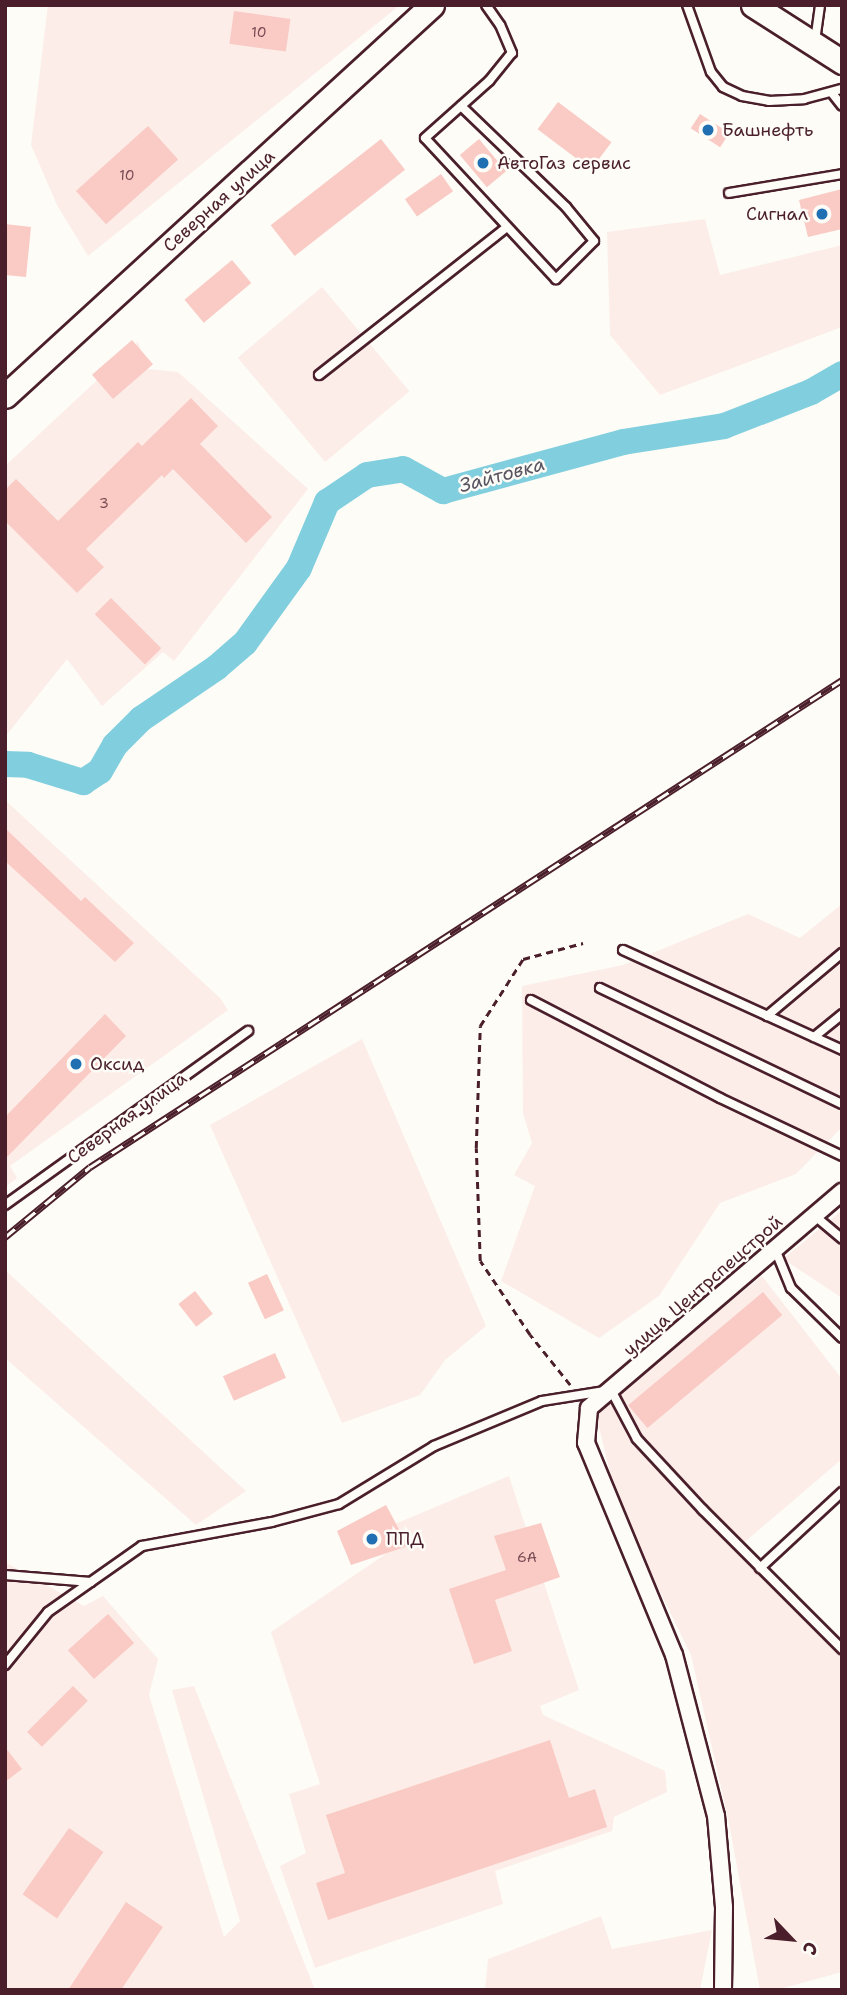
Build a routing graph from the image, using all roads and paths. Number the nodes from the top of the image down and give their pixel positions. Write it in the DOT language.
graph roads {
  1 [pos="432,5"];
  2 [pos="486,5"];
  3 [pos="687,5"];
  4 [pos="753,5"];
  5 [pos="820,5"];
  6 [pos="814,44"];
  7 [pos="842,62"];
  8 [pos="842,89"];
  9 [pos="832,93"];
  10 [pos="461,106"];
  11 [pos="842,106"];
  12 [pos="842,174"];
  13 [pos="729,193"];
  14 [pos="507,227"];
  15 [pos="319,375"];
  16 [pos="6,395"];
  17 [pos="583,943"];
  18 [pos="623,950"];
  19 [pos="842,953"];
  20 [pos="600,988"];
  21 [pos="531,1000"];
  22 [pos="842,1014"];
  23 [pos="767,1016"];
  24 [pos="248,1031"];
  25 [pos="814,1037"];
  26 [pos="842,1050"];
  27 [pos="842,1104"];
  28 [pos="842,1156"];
  29 [pos="842,1192"];
  30 [pos="5,1205"];
  31 [pos="815,1216"];
  32 [pos="842,1239"];
  33 [pos="775,1249"];
  34 [pos="842,1338"];
  35 [pos="611,1391"];
  36 [pos="584,1402"];
  37 [pos="842,1492"];
  38 [pos="760,1568"];
  39 [pos="5,1576"];
  40 [pos="91,1582"];
  41 [pos="842,1649"];
  42 [pos="5,1665"];
  43 [pos="723,1990"];
  1 -- 16 [label="main road, Северная улица"];
  2 -- 10 [label="lane"];
  3 -- 9 [label="lane"];
  4 -- 6 [label="main road"];
  5 -- 6 [label="lane"];
  6 -- 7 [label="main road"];
  8 -- 9 [label="lane"];
  9 -- 11 [label="lane"];
  10 -- 14 [label="lane"];
  10 -- 14 [label="lane"];
  12 -- 13 [label="lane"];
  14 -- 15 [label="lane"];
  17 -- 36 [label="path"];
  18 -- 23 [label="lane"];
  19 -- 23 [label="lane"];
  20 -- 27 [label="lane"];
  21 -- 28 [label="lane"];
  22 -- 25 [label="lane"];
  23 -- 25 [label="lane"];
  24 -- 30 [label="lane, Северная улица"];
  25 -- 26 [label="lane"];
  29 -- 31 [label="street, улица Центрспецстрой"];
  31 -- 32 [label="lane"];
  31 -- 33 [label="street, улица Центрспецстрой"];
  33 -- 34 [label="lane"];
  33 -- 35 [label="street, улица Центрспецстрой"];
  35 -- 36 [label="street, улица Центрспецстрой"];
  35 -- 38 [label="lane"];
  36 -- 40 [label="lane"];
  36 -- 43 [label="street"];
  37 -- 38 [label="lane"];
  38 -- 41 [label="lane"];
  39 -- 40 [label="lane"];
  40 -- 42 [label="lane"];
}
